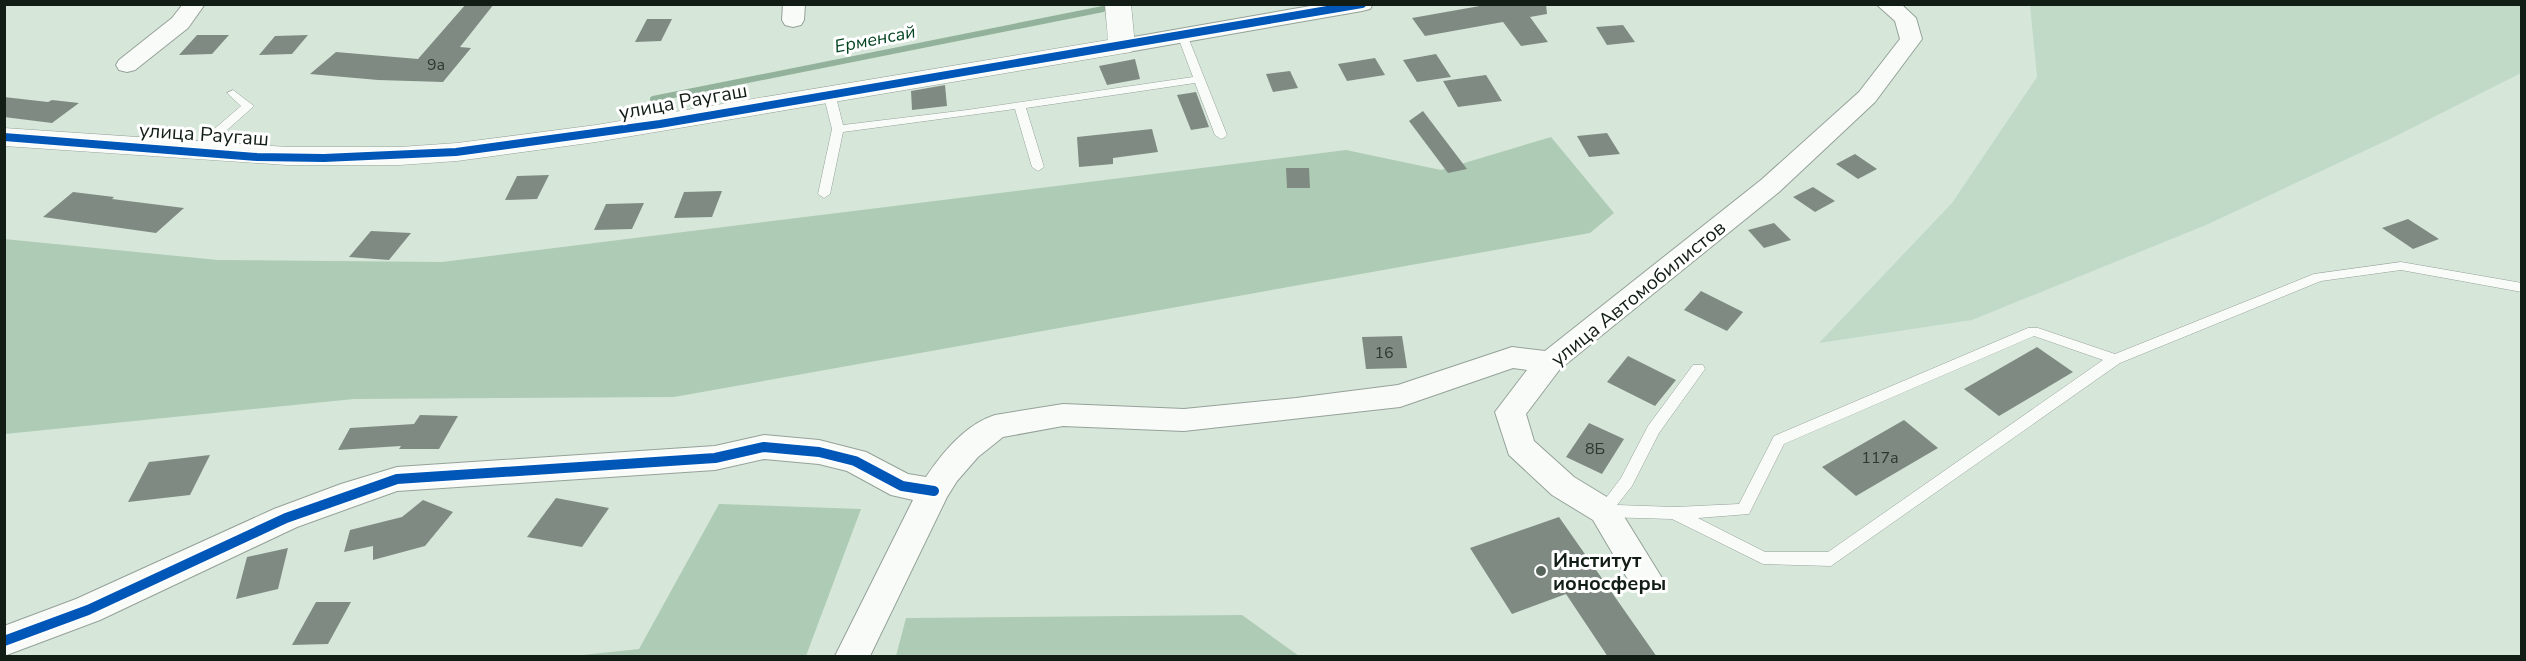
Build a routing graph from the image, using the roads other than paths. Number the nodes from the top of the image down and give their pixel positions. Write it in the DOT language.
graph roads {
  1 [pos="194,4"];
  2 [pos="1118,4"];
  3 [pos="1362,4"];
  4 [pos="1896,11"];
  5 [pos="1183,37"];
  6 [pos="1122,46"];
  7 [pos="127,66"];
  8 [pos="1201,79"];
  9 [pos="233,93"];
  10 [pos="829,93"];
  11 [pos="1020,105"];
  12 [pos="838,129"];
  13 [pos="1221,135"];
  14 [pos="4,137"];
  15 [pos="195,152"];
  16 [pos="1038,167"];
  17 [pos="824,194"];
  18 [pos="2522,288"];
  19 [pos="2115,359"];
  20 [pos="1550,362"];
  21 [pos="1698,369"];
  22 [pos="934,491"];
  23 [pos="1604,511"];
  24 [pos="1674,513"];
  25 [pos="1645,578"];
  26 [pos="4,641"];
  27 [pos="853,657"];
  1 -- 7 [label="street"];
  2 -- 6 [label="street"];
  3 -- 5 [label="street, улица Раугаш"];
  4 -- 20 [label="street, улица Автомобилистов"];
  5 -- 6 [label="street, улица Раугаш"];
  5 -- 8 [label="lane"];
  6 -- 10 [label="street, улица Раугаш"];
  8 -- 11 [label="lane"];
  8 -- 13 [label="lane"];
  9 -- 15 [label="lane"];
  10 -- 12 [label="lane"];
  10 -- 15 [label="street, улица Раугаш"];
  11 -- 12 [label="lane"];
  11 -- 16 [label="lane"];
  12 -- 17 [label="lane"];
  14 -- 15 [label="street, улица Раугаш"];
  18 -- 19 [label="lane"];
  19 -- 24 [label="lane"];
  19 -- 24 [label="lane"];
  20 -- 22 [label="street"];
  20 -- 23 [label="street, улица Автомобилистов"];
  21 -- 23 [label="lane"];
  22 -- 26 [label="street"];
  22 -- 27 [label="street"];
  23 -- 24 [label="lane"];
  23 -- 25 [label="street, улица Автомобилистов"];
}
